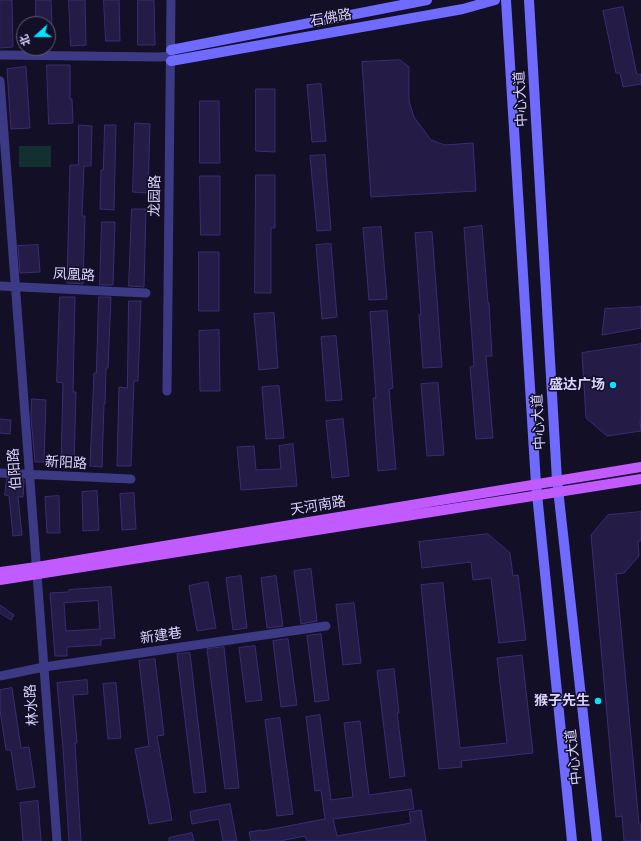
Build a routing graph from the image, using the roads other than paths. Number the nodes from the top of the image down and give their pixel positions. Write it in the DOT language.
graph roads {
  1 [pos="171,0"];
  2 [pos="427,0"];
  3 [pos="495,0"];
  4 [pos="506,0"];
  5 [pos="529,0"];
  6 [pos="0,55"];
  7 [pos="171,56"];
  8 [pos="0,81"];
  9 [pos="0,286"];
  10 [pos="15,286"];
  11 [pos="146,293"];
  12 [pos="167,391"];
  13 [pos="641,467"];
  14 [pos="0,473"];
  15 [pos="29,475"];
  16 [pos="641,479"];
  17 [pos="131,480"];
  18 [pos="557,480"];
  19 [pos="536,484"];
  20 [pos="558,492"];
  21 [pos="537,495"];
  22 [pos="37,571"];
  23 [pos="0,572"];
  24 [pos="0,580"];
  25 [pos="326,626"];
  26 [pos="44,667"];
  27 [pos="0,676"];
  28 [pos="57,841"];
  29 [pos="572,841"];
  30 [pos="597,841"];
  1 -- 7 [label="street, 龙园路"];
  2 -- 7 [label="main road, 石佛路"];
  3 -- 7 [label="main road, 石佛路"];
  4 -- 19 [label="main road, 中心大道"];
  5 -- 18 [label="main road, 中心大道"];
  6 -- 7 [label="street, 石佛路"];
  7 -- 12 [label="street, 龙园路"];
  8 -- 10 [label="street, 伯阳路"];
  9 -- 10 [label="street, 凤凰路"];
  10 -- 11 [label="street, 凤凰路"];
  10 -- 15 [label="street, 伯阳路"];
  13 -- 18 [label="main road, 天河南路"];
  14 -- 15 [label="street, 新阳路"];
  15 -- 17 [label="street, 新阳路"];
  15 -- 22 [label="street, 伯阳路"];
  16 -- 20 [label="main road, 天河南路"];
  18 -- 19 [label="main road, 天河南路"];
  18 -- 20 [label="main road, 中心大道"];
  19 -- 21 [label="main road, 中心大道"];
  19 -- 22 [label="main road, 天河南路"];
  20 -- 21 [label="main road, 天河南路"];
  20 -- 30 [label="main road, 中心大道"];
  21 -- 22 [label="main road, 天河南路"];
  21 -- 29 [label="main road, 中心大道"];
  22 -- 23 [label="main road, 天河南路"];
  22 -- 24 [label="main road, 天河南路"];
  22 -- 26 [label="street, 林水路"];
  25 -- 26 [label="street, 新建巷"];
  26 -- 27 [label="street, 新建巷"];
  26 -- 28 [label="street, 林水路"];
}
